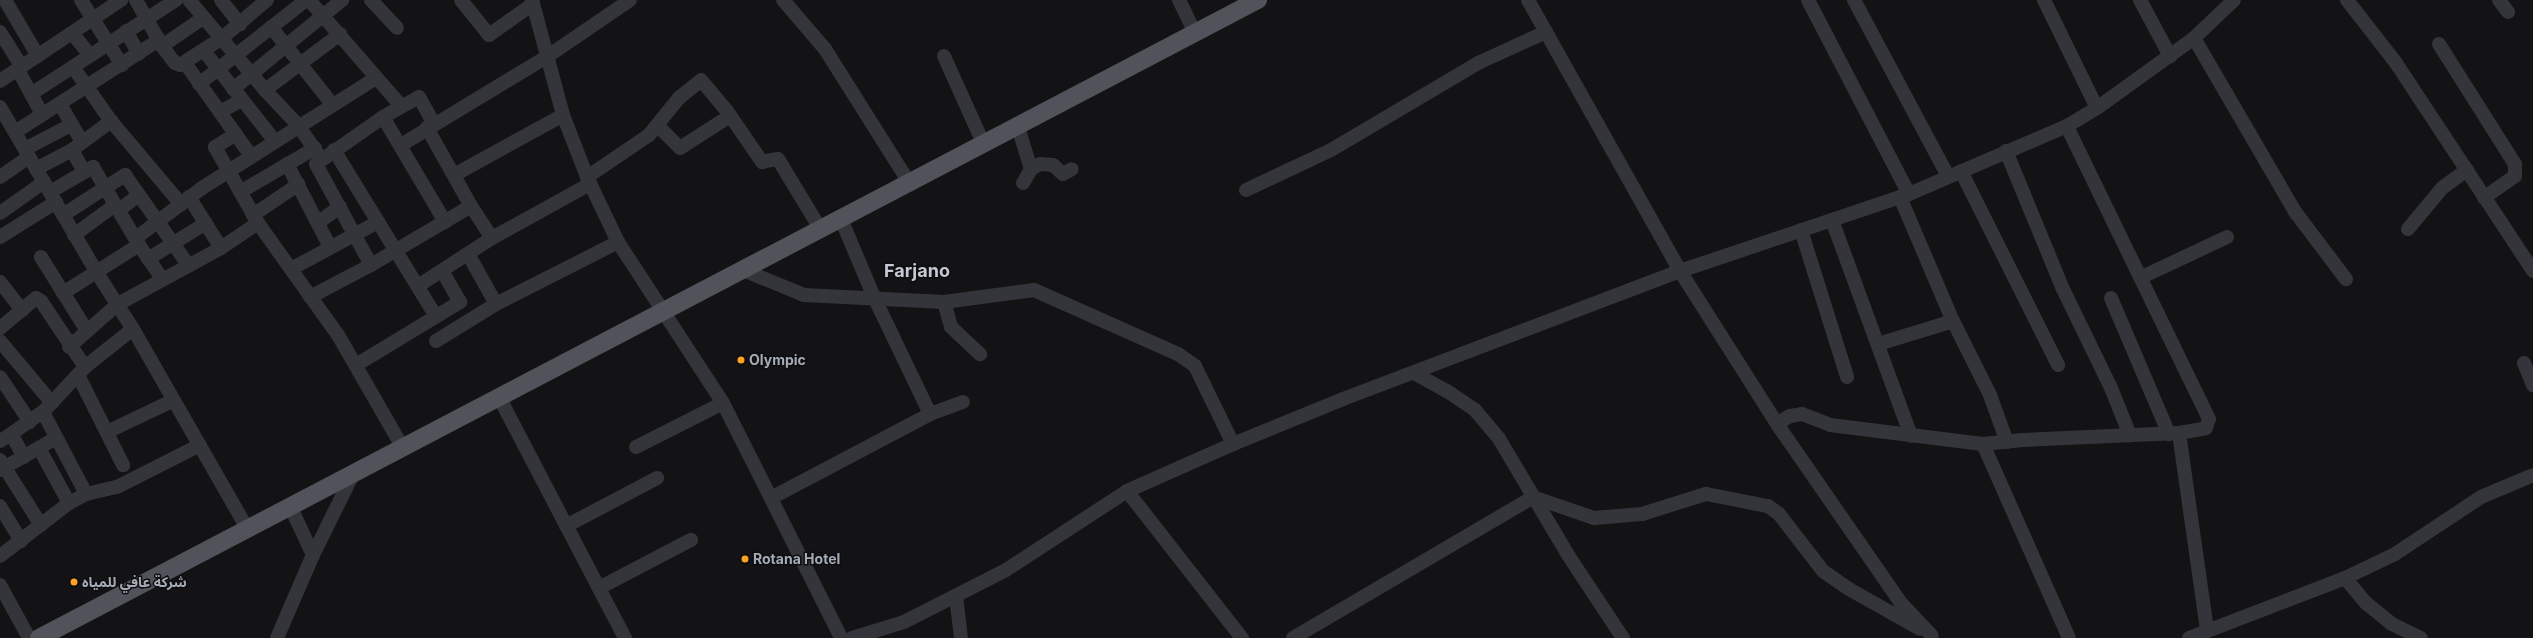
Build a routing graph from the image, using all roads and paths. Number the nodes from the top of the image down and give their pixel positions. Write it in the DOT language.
graph roads {
  1 [pos="5,0"];
  2 [pos="81,0"];
  3 [pos="136,0"];
  4 [pos="176,0"];
  5 [pos="189,0"];
  6 [pos="267,0"];
  7 [pos="306,0"];
  8 [pos="309,0"];
  9 [pos="342,0"];
  10 [pos="371,0"];
  11 [pos="461,0"];
  12 [pos="630,0"];
  13 [pos="783,0"];
  14 [pos="1178,0"];
  15 [pos="1258,0"];
  16 [pos="1528,0"];
  17 [pos="1808,0"];
  18 [pos="1854,0"];
  19 [pos="2044,0"];
  20 [pos="2140,0"];
  21 [pos="2234,0"];
  22 [pos="2346,0"];
  23 [pos="2499,0"];
  24 [pos="224,1"];
  25 [pos="113,2"];
  26 [pos="532,2"];
  27 [pos="1239,4"];
  28 [pos="2508,12"];
  29 [pos="324,16"];
  30 [pos="203,18"];
  31 [pos="16,19"];
  32 [pos="94,19"];
  33 [pos="147,19"];
  34 [pos="240,24"];
  35 [pos="272,27"];
  36 [pos="397,28"];
  37 [pos="0,31"];
  38 [pos="126,31"];
  39 [pos="1546,32"];
  40 [pos="72,33"];
  41 [pos="1195,33"];
  42 [pos="340,34"];
  43 [pos="222,38"];
  44 [pos="2194,38"];
  45 [pos="160,43"];
  46 [pos="108,44"];
  47 [pos="2439,44"];
  48 [pos="285,46"];
  49 [pos="204,51"];
  50 [pos="139,54"];
  51 [pos="90,55"];
  52 [pos="38,56"];
  53 [pos="236,56"];
  54 [pos="548,56"];
  55 [pos="944,56"];
  56 [pos="2170,56"];
  57 [pos="185,63"];
  58 [pos="300,64"];
  59 [pos="122,66"];
  60 [pos="73,67"];
  61 [pos="20,68"];
  62 [pos="219,70"];
  63 [pos="251,73"];
  64 [pos="376,78"];
  65 [pos="0,82"];
  66 [pos="199,84"];
  67 [pos="86,88"];
  68 [pos="233,89"];
  69 [pos="265,90"];
  70 [pos="31,94"];
  71 [pos="242,100"];
  72 [pos="60,104"];
  73 [pos="332,104"];
  74 [pos="0,106"];
  75 [pos="401,106"];
  76 [pos="2097,108"];
  77 [pos="220,112"];
  78 [pos="42,114"];
  79 [pos="563,115"];
  80 [pos="730,116"];
  81 [pos="383,117"];
  82 [pos="111,121"];
  83 [pos="71,125"];
  84 [pos="298,125"];
  85 [pos="430,126"];
  86 [pos="658,126"];
  87 [pos="2067,126"];
  88 [pos="1018,127"];
  89 [pos="14,132"];
  90 [pos="55,134"];
  91 [pos="236,134"];
  92 [pos="274,140"];
  93 [pos="401,145"];
  94 [pos="984,145"];
  95 [pos="73,148"];
  96 [pos="334,150"];
  97 [pos="2006,151"];
  98 [pos="318,153"];
  99 [pos="251,156"];
  100 [pos="30,158"];
  101 [pos="287,164"];
  102 [pos="1072,168"];
  103 [pos="1031,169"];
  104 [pos="2467,170"];
  105 [pos="228,171"];
  106 [pos="84,172"];
  107 [pos="1954,174"];
  108 [pos="454,175"];
  109 [pos="0,178"];
  110 [pos="589,180"];
  111 [pos="1023,183"];
  112 [pos="299,184"];
  113 [pos="910,184"];
  114 [pos="105,187"];
  115 [pos="1246,190"];
  116 [pos="50,192"];
  117 [pos="240,192"];
  118 [pos="139,195"];
  119 [pos="1904,195"];
  120 [pos="2484,198"];
  121 [pos="185,201"];
  122 [pos="471,206"];
  123 [pos="340,207"];
  124 [pos="117,208"];
  125 [pos="0,213"];
  126 [pos="63,215"];
  127 [pos="256,219"];
  128 [pos="841,219"];
  129 [pos="1832,220"];
  130 [pos="158,221"];
  131 [pos="319,222"];
  132 [pos="378,222"];
  133 [pos="445,222"];
  134 [pos="206,223"];
  135 [pos="2408,229"];
  136 [pos="821,230"];
  137 [pos="1801,230"];
  138 [pos="354,234"];
  139 [pos="74,235"];
  140 [pos="0,237"];
  141 [pos="2227,237"];
  142 [pos="492,238"];
  143 [pos="138,242"];
  144 [pos="618,242"];
  145 [pos="174,244"];
  146 [pos="330,247"];
  147 [pos="221,248"];
  148 [pos="395,251"];
  149 [pos="468,254"];
  150 [pos="41,257"];
  151 [pos="148,259"];
  152 [pos="371,265"];
  153 [pos="189,266"];
  154 [pos="290,269"];
  155 [pos="744,270"];
  156 [pos="1680,271"];
  157 [pos="2533,271"];
  158 [pos="443,272"];
  159 [pos="96,273"];
  160 [pos="2142,277"];
  161 [pos="2346,279"];
  162 [pos="164,280"];
  163 [pos="0,282"];
  164 [pos="418,286"];
  165 [pos="62,291"];
  166 [pos="310,297"];
  167 [pos="874,297"];
  168 [pos="2111,298"];
  169 [pos="41,301"];
  170 [pos="460,302"];
  171 [pos="944,302"];
  172 [pos="118,304"];
  173 [pos="496,304"];
  174 [pos="22,310"];
  175 [pos="663,312"];
  176 [pos="436,315"];
  177 [pos="469,320"];
  178 [pos="1953,321"];
  179 [pos="0,328"];
  180 [pos="133,329"];
  181 [pos="87,330"];
  182 [pos="0,341"];
  183 [pos="436,341"];
  184 [pos="1878,344"];
  185 [pos="69,347"];
  186 [pos="980,354"];
  187 [pos="2524,363"];
  188 [pos="356,365"];
  189 [pos="2058,365"];
  190 [pos="82,371"];
  191 [pos="1414,373"];
  192 [pos="1847,377"];
  193 [pos="0,378"];
  194 [pos="2533,385"];
  195 [pos="499,397"];
  196 [pos="174,400"];
  197 [pos="963,402"];
  198 [pos="724,403"];
  199 [pos="48,407"];
  200 [pos="930,414"];
  201 [pos="30,422"];
  202 [pos="1777,424"];
  203 [pos="107,432"];
  204 [pos="2174,433"];
  205 [pos="2130,435"];
  206 [pos="1911,436"];
  207 [pos="6,438"];
  208 [pos="56,438"];
  209 [pos="2007,442"];
  210 [pos="1233,444"];
  211 [pos="1983,444"];
  212 [pos="200,445"];
  213 [pos="636,447"];
  214 [pos="39,448"];
  215 [pos="403,448"];
  216 [pos="24,456"];
  217 [pos="122,465"];
  218 [pos="1,466"];
  219 [pos="353,474"];
  220 [pos="2533,475"];
  221 [pos="656,478"];
  222 [pos="1127,491"];
  223 [pos="86,494"];
  224 [pos="1534,497"];
  225 [pos="771,498"];
  226 [pos="68,503"];
  227 [pos="0,506"];
  228 [pos="291,508"];
  229 [pos="41,525"];
  230 [pos="566,526"];
  231 [pos="247,528"];
  232 [pos="691,540"];
  233 [pos="21,541"];
  234 [pos="313,555"];
  235 [pos="0,556"];
  236 [pos="2345,578"];
  237 [pos="0,585"];
  238 [pos="599,588"];
  239 [pos="956,596"];
  240 [pos="2207,630"];
  241 [pos="1934,637"];
  242 [pos="29,638"];
  243 [pos="39,638"];
  244 [pos="277,638"];
  245 [pos="625,638"];
  246 [pos="841,638"];
  247 [pos="852,638"];
  248 [pos="961,638"];
  249 [pos="1242,638"];
  250 [pos="1293,638"];
  251 [pos="1623,638"];
  252 [pos="2068,638"];
  253 [pos="2189,638"];
  254 [pos="2421,638"];
  1 -- 31 [label="street"];
  2 -- 32 [label="street"];
  3 -- 33 [label="street"];
  4 -- 33 [label="street"];
  5 -- 30 [label="street"];
  6 -- 34 [label="street"];
  7 -- 35 [label="street"];
  8 -- 29 [label="street"];
  9 -- 29 [label="street"];
  10 -- 36 [label="street"];
  11 -- 26 [label="street"];
  12 -- 54 [label="street"];
  13 -- 113 [label="street"];
  14 -- 41 [label="street"];
  15 -- 27 [label="main road"];
  16 -- 39 [label="street"];
  17 -- 119 [label="street"];
  18 -- 107 [label="street"];
  19 -- 76 [label="street"];
  20 -- 56 [label="street"];
  21 -- 44 [label="street"];
  22 -- 104 [label="street"];
  23 -- 28 [label="street"];
  24 -- 34 [label="street"];
  25 -- 32 [label="street"];
  26 -- 54 [label="street"];
  27 -- 41 [label="main road"];
  29 -- 42 [label="street"];
  29 -- 48 [label="street"];
  30 -- 43 [label="street"];
  30 -- 45 [label="street"];
  31 -- 37 [label="street"];
  31 -- 52 [label="street"];
  32 -- 40 [label="street"];
  32 -- 46 [label="street"];
  33 -- 38 [label="street"];
  33 -- 45 [label="street"];
  34 -- 43 [label="street"];
  35 -- 48 [label="street"];
  35 -- 53 [label="street"];
  37 -- 61 [label="street"];
  38 -- 46 [label="street"];
  38 -- 50 [label="street"];
  39 -- 115 [label="street"];
  39 -- 156 [label="street"];
  40 -- 51 [label="street"];
  40 -- 52 [label="street"];
  41 -- 88 [label="main road"];
  42 -- 58 [label="street"];
  42 -- 64 [label="street"];
  43 -- 49 [label="street"];
  43 -- 53 [label="street"];
  44 -- 56 [label="street"];
  44 -- 161 [label="street"];
  45 -- 50 [label="street"];
  45 -- 57 [label="street"];
  46 -- 51 [label="street"];
  46 -- 59 [label="street"];
  47 -- 120 [label="street"];
  48 -- 58 [label="street"];
  48 -- 63 [label="street"];
  49 -- 57 [label="street"];
  49 -- 62 [label="street"];
  50 -- 59 [label="street"];
  51 -- 60 [label="street"];
  52 -- 61 [label="street"];
  53 -- 62 [label="street"];
  53 -- 63 [label="street"];
  54 -- 79 [label="street"];
  54 -- 85 [label="street"];
  55 -- 94 [label="street"];
  56 -- 76 [label="street"];
  57 -- 66 [label="street"];
  58 -- 69 [label="street"];
  58 -- 73 [label="street"];
  59 -- 67 [label="street"];
  60 -- 67 [label="street"];
  60 -- 70 [label="street"];
  61 -- 65 [label="street"];
  61 -- 70 [label="street"];
  62 -- 66 [label="street"];
  62 -- 68 [label="street"];
  63 -- 68 [label="street"];
  63 -- 69 [label="street"];
  64 -- 73 [label="street"];
  64 -- 75 [label="street"];
  66 -- 77 [label="street"];
  67 -- 72 [label="street"];
  67 -- 82 [label="street"];
  68 -- 71 [label="street"];
  69 -- 84 [label="street"];
  70 -- 78 [label="street"];
  71 -- 77 [label="street"];
  71 -- 92 [label="street"];
  72 -- 78 [label="street"];
  72 -- 83 [label="street"];
  73 -- 84 [label="street"];
  74 -- 89 [label="street"];
  75 -- 81 [label="street"];
  75 -- 85 [label="street"];
  76 -- 87 [label="street"];
  77 -- 91 [label="street"];
  78 -- 89 [label="street"];
  79 -- 108 [label="street"];
  79 -- 110 [label="street"];
  80 -- 86 [label="street"];
  80 -- 86 [label="street"];
  80 -- 136 [label="street"];
  81 -- 93 [label="street"];
  81 -- 96 [label="street"];
  82 -- 95 [label="street"];
  82 -- 121 [label="street"];
  83 -- 90 [label="street"];
  83 -- 95 [label="street"];
  84 -- 92 [label="street"];
  84 -- 98 [label="street"];
  85 -- 93 [label="street"];
  85 -- 108 [label="street"];
  86 -- 110 [label="street"];
  87 -- 97 [label="street"];
  87 -- 160 [label="street"];
  88 -- 94 [label="main road"];
  88 -- 103 [label="street"];
  89 -- 100 [label="street"];
  90 -- 95 [label="street"];
  90 -- 100 [label="street"];
  91 -- 99 [label="street"];
  91 -- 105 [label="street"];
  92 -- 99 [label="street"];
  93 -- 133 [label="street"];
  94 -- 113 [label="main road"];
  95 -- 100 [label="street"];
  95 -- 106 [label="street"];
  96 -- 98 [label="street"];
  96 -- 132 [label="street"];
  97 -- 107 [label="street"];
  97 -- 205 [label="street"];
  98 -- 101 [label="street"];
  98 -- 123 [label="street"];
  99 -- 105 [label="street"];
  100 -- 109 [label="street"];
  100 -- 116 [label="street"];
  101 -- 112 [label="street"];
  101 -- 117 [label="street"];
  102 -- 103 [label="street"];
  103 -- 111 [label="street"];
  104 -- 120 [label="street"];
  104 -- 135 [label="street"];
  105 -- 117 [label="street"];
  105 -- 121 [label="street"];
  106 -- 114 [label="street"];
  106 -- 116 [label="street"];
  107 -- 119 [label="street"];
  107 -- 189 [label="street"];
  108 -- 122 [label="street"];
  110 -- 142 [label="street"];
  110 -- 144 [label="street"];
  112 -- 127 [label="street"];
  112 -- 131 [label="street"];
  113 -- 128 [label="main road"];
  114 -- 118 [label="street"];
  114 -- 124 [label="street"];
  114 -- 126 [label="street"];
  116 -- 125 [label="street"];
  116 -- 126 [label="street"];
  116 -- 140 [label="street"];
  117 -- 127 [label="street"];
  118 -- 124 [label="street"];
  118 -- 130 [label="street"];
  119 -- 129 [label="street"];
  119 -- 178 [label="street"];
  120 -- 157 [label="street"];
  121 -- 130 [label="street"];
  121 -- 134 [label="street"];
  122 -- 133 [label="street"];
  122 -- 142 [label="street"];
  123 -- 131 [label="street"];
  123 -- 138 [label="street"];
  124 -- 139 [label="street"];
  124 -- 143 [label="street"];
  126 -- 139 [label="street"];
  127 -- 147 [label="street"];
  127 -- 154 [label="street"];
  128 -- 136 [label="main road"];
  128 -- 167 [label="street"];
  129 -- 137 [label="street"];
  129 -- 184 [label="street"];
  130 -- 143 [label="street"];
  130 -- 145 [label="street"];
  131 -- 146 [label="street"];
  132 -- 138 [label="street"];
  132 -- 148 [label="street"];
  133 -- 148 [label="street"];
  134 -- 145 [label="street"];
  134 -- 147 [label="street"];
  136 -- 155 [label="main road"];
  137 -- 156 [label="street"];
  137 -- 192 [label="street"];
  138 -- 146 [label="street"];
  138 -- 152 [label="street"];
  139 -- 159 [label="street"];
  141 -- 160 [label="street"];
  142 -- 149 [label="street"];
  143 -- 151 [label="street"];
  143 -- 159 [label="street"];
  144 -- 173 [label="street"];
  144 -- 175 [label="street"];
  145 -- 151 [label="street"];
  145 -- 153 [label="street"];
  146 -- 154 [label="street"];
  147 -- 153 [label="street"];
  148 -- 152 [label="street"];
  148 -- 164 [label="street"];
  149 -- 158 [label="street"];
  149 -- 173 [label="street"];
  150 -- 165 [label="street"];
  151 -- 162 [label="street"];
  152 -- 166 [label="street"];
  153 -- 162 [label="street"];
  154 -- 166 [label="street"];
  155 -- 167 [label="street"];
  155 -- 175 [label="main road"];
  156 -- 191 [label="street"];
  156 -- 202 [label="street"];
  158 -- 164 [label="street"];
  158 -- 170 [label="street"];
  159 -- 165 [label="street"];
  159 -- 172 [label="street"];
  160 -- 204 [label="street"];
  162 -- 172 [label="street"];
  163 -- 174 [label="street"];
  164 -- 176 [label="street"];
  165 -- 169 [label="street"];
  165 -- 181 [label="street"];
  166 -- 188 [label="street"];
  167 -- 171 [label="street"];
  167 -- 200 [label="street"];
  168 -- 204 [label="street"];
  169 -- 174 [label="street"];
  169 -- 185 [label="street"];
  170 -- 176 [label="street"];
  170 -- 177 [label="street"];
  171 -- 186 [label="street"];
  171 -- 210 [label="street"];
  172 -- 180 [label="street"];
  172 -- 181 [label="street"];
  173 -- 177 [label="street"];
  174 -- 179 [label="street"];
  175 -- 195 [label="main road"];
  175 -- 198 [label="street"];
  176 -- 188 [label="street"];
  177 -- 183 [label="street"];
  178 -- 184 [label="street"];
  178 -- 209 [label="street"];
  180 -- 190 [label="street"];
  180 -- 196 [label="street"];
  181 -- 185 [label="street"];
  182 -- 199 [label="street"];
  184 -- 206 [label="street"];
  185 -- 190 [label="street"];
  187 -- 194 [label="street"];
  188 -- 215 [label="street"];
  190 -- 199 [label="street"];
  190 -- 203 [label="street"];
  191 -- 210 [label="street"];
  191 -- 224 [label="street"];
  193 -- 201 [label="street"];
  195 -- 215 [label="main road"];
  195 -- 230 [label="street"];
  196 -- 203 [label="street"];
  196 -- 212 [label="street"];
  197 -- 200 [label="street"];
  198 -- 213 [label="street"];
  198 -- 225 [label="street"];
  199 -- 201 [label="street"];
  199 -- 208 [label="street"];
  200 -- 225 [label="street"];
  201 -- 207 [label="street"];
  202 -- 206 [label="street"];
  202 -- 241 [label="street"];
  203 -- 217 [label="street"];
  204 -- 205 [label="street"];
  204 -- 240 [label="street"];
  205 -- 209 [label="street"];
  206 -- 211 [label="street"];
  207 -- 216 [label="street"];
  208 -- 214 [label="street"];
  208 -- 223 [label="street"];
  209 -- 211 [label="street"];
  210 -- 222 [label="street"];
  211 -- 252 [label="street"];
  212 -- 223 [label="street"];
  212 -- 231 [label="street"];
  214 -- 216 [label="street"];
  214 -- 226 [label="street"];
  215 -- 219 [label="main road"];
  216 -- 218 [label="street"];
  218 -- 229 [label="street"];
  219 -- 228 [label="main road"];
  219 -- 234 [label="street"];
  220 -- 236 [label="street"];
  221 -- 230 [label="street"];
  222 -- 239 [label="street"];
  222 -- 249 [label="street"];
  223 -- 226 [label="street"];
  224 -- 241 [label="street"];
  224 -- 250 [label="street"];
  224 -- 251 [label="street"];
  225 -- 246 [label="street"];
  226 -- 229 [label="street"];
  227 -- 233 [label="street"];
  228 -- 231 [label="main road"];
  228 -- 234 [label="street"];
  229 -- 233 [label="street"];
  230 -- 238 [label="street"];
  231 -- 243 [label="main road"];
  232 -- 238 [label="street"];
  233 -- 235 [label="street"];
  234 -- 244 [label="street"];
  236 -- 240 [label="street"];
  236 -- 254 [label="street"];
  237 -- 242 [label="street"];
  238 -- 245 [label="street"];
  239 -- 247 [label="street"];
  239 -- 248 [label="street"];
  240 -- 253 [label="street"];
}
